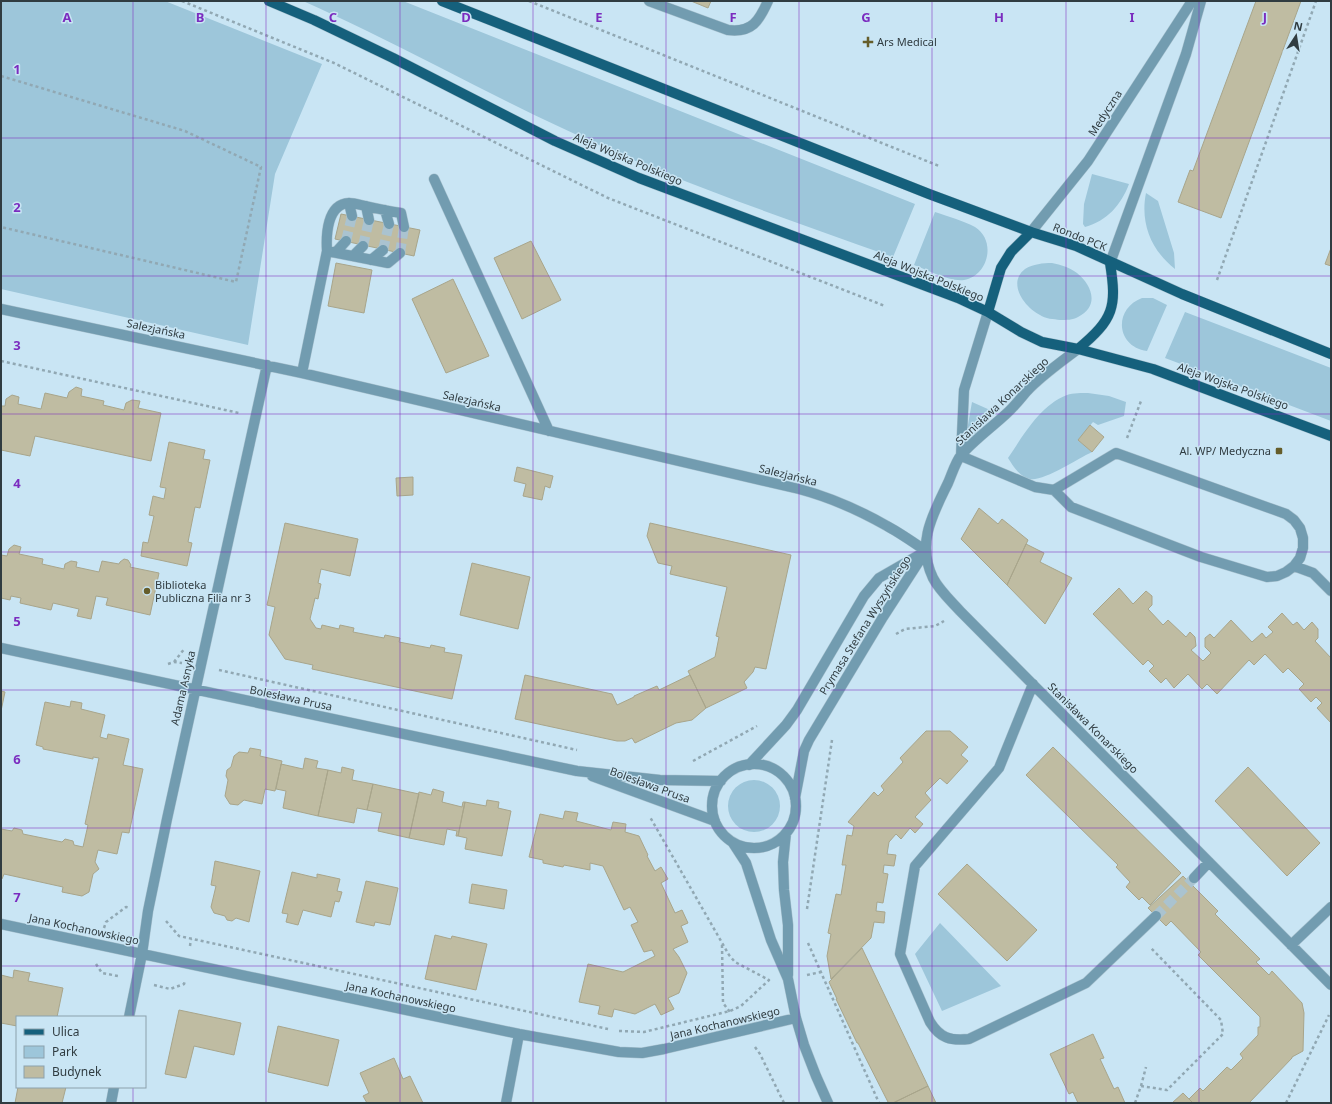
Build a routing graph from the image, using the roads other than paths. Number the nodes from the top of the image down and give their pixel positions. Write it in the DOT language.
graph roads {
  1 [pos="270,1"];
  2 [pos="442,1"];
  3 [pos="649,1"];
  4 [pos="768,1"];
  5 [pos="1192,1"];
  6 [pos="1201,1"];
  7 [pos="434,179"];
  8 [pos="349,203"];
  9 [pos="366,206"];
  10 [pos="385,210"];
  11 [pos="352,216"];
  12 [pos="369,220"];
  13 [pos="389,224"];
  14 [pos="404,227"];
  15 [pos="1031,232"];
  16 [pos="346,242"];
  17 [pos="363,246"];
  18 [pos="383,250"];
  19 [pos="332,252"];
  20 [pos="400,253"];
  21 [pos="353,256"];
  22 [pos="371,260"];
  23 [pos="1110,263"];
  24 [pos="1,309"];
  25 [pos="988,312"];
  26 [pos="1078,349"];
  27 [pos="1331,354"];
  28 [pos="267,365"];
  29 [pos="302,373"];
  30 [pos="549,431"];
  31 [pos="1331,436"];
  32 [pos="961,456"];
  33 [pos="1054,490"];
  34 [pos="926,550"];
  35 [pos="1294,566"];
  36 [pos="1331,591"];
  37 [pos="1,648"];
  38 [pos="1033,684"];
  39 [pos="195,690"];
  40 [pos="749,765"];
  41 [pos="577,771"];
  42 [pos="721,781"];
  43 [pos="795,798"];
  44 [pos="715,821"];
  45 [pos="786,834"];
  46 [pos="733,843"];
  47 [pos="1209,862"];
  48 [pos="1194,878"];
  49 [pos="1331,907"];
  50 [pos="1156,916"];
  51 [pos="1,924"];
  52 [pos="1291,945"];
  53 [pos="142,954"];
  54 [pos="788,979"];
  55 [pos="1331,985"];
  56 [pos="129,1016"];
  57 [pos="796,1018"];
  58 [pos="519,1034"];
  59 [pos="114,1088"];
  60 [pos="111,1103"];
  61 [pos="506,1103"];
  62 [pos="828,1103"];
  1 -- 25 [label="main road, Aleja Wojska Polskiego"];
  2 -- 15 [label="main road"];
  3 -- 4 [label="street"];
  5 -- 15 [label="street, Medyczna"];
  6 -- 23 [label="street"];
  7 -- 30 [label="street"];
  8 -- 9 [label="street"];
  8 -- 11 [label="street"];
  8 -- 19 [label="street"];
  9 -- 10 [label="street"];
  9 -- 12 [label="street"];
  10 -- 13 [label="street"];
  10 -- 14 [label="street"];
  15 -- 23 [label="main road, Rondo PCK"];
  15 -- 25 [label="main road"];
  16 -- 19 [label="street"];
  17 -- 21 [label="street"];
  18 -- 22 [label="street"];
  19 -- 21 [label="street"];
  19 -- 29 [label="street"];
  20 -- 22 [label="street"];
  21 -- 22 [label="street"];
  23 -- 26 [label="main road, Rondo PCK"];
  23 -- 27 [label="main road"];
  24 -- 28 [label="street, Salezjańska"];
  25 -- 26 [label="main road"];
  25 -- 32 [label="street, Stanisława Konarskiego"];
  26 -- 31 [label="main road, Aleja Wojska Polskiego"];
  26 -- 32 [label="street, Stanisława Konarskiego"];
  28 -- 29 [label="street, Salezjańska"];
  28 -- 39 [label="street, Adama Asnyka"];
  29 -- 30 [label="street, Salezjańska"];
  30 -- 34 [label="street, Salezjańska"];
  32 -- 33 [label="street"];
  32 -- 34 [label="street, Stanisława Konarskiego"];
  33 -- 35 [label="street"];
  33 -- 35 [label="street"];
  34 -- 38 [label="street, Stanisława Konarskiego"];
  34 -- 40 [label="street, Prymasa Stefana Wyszyńskiego"];
  34 -- 43 [label="street, Prymasa Stefana Wyszyńskiego"];
  35 -- 36 [label="street"];
  37 -- 39 [label="street, Bolesława Prusa"];
  38 -- 47 [label="street, Stanisława Konarskiego"];
  38 -- 50 [label="street"];
  39 -- 41 [label="street, Bolesława Prusa"];
  39 -- 53 [label="street, Adama Asnyka"];
  40 -- 42 [label="street"];
  40 -- 43 [label="street"];
  41 -- 42 [label="street, Bolesława Prusa"];
  41 -- 44 [label="street, Bolesława Prusa"];
  42 -- 44 [label="street"];
  43 -- 45 [label="street"];
  44 -- 46 [label="street"];
  45 -- 46 [label="street"];
  45 -- 54 [label="street"];
  46 -- 54 [label="street"];
  47 -- 48 [label="street"];
  47 -- 52 [label="street, Stanisława Konarskiego"];
  49 -- 52 [label="street"];
  51 -- 53 [label="street, Jana Kochanowskiego"];
  52 -- 55 [label="street, Stanisława Konarskiego"];
  53 -- 56 [label="street, Adama Asnyka"];
  53 -- 58 [label="street, Jana Kochanowskiego"];
  54 -- 57 [label="street"];
  57 -- 58 [label="street, Jana Kochanowskiego"];
  57 -- 62 [label="street"];
  58 -- 61 [label="street"];
  59 -- 60 [label="street"];
}
